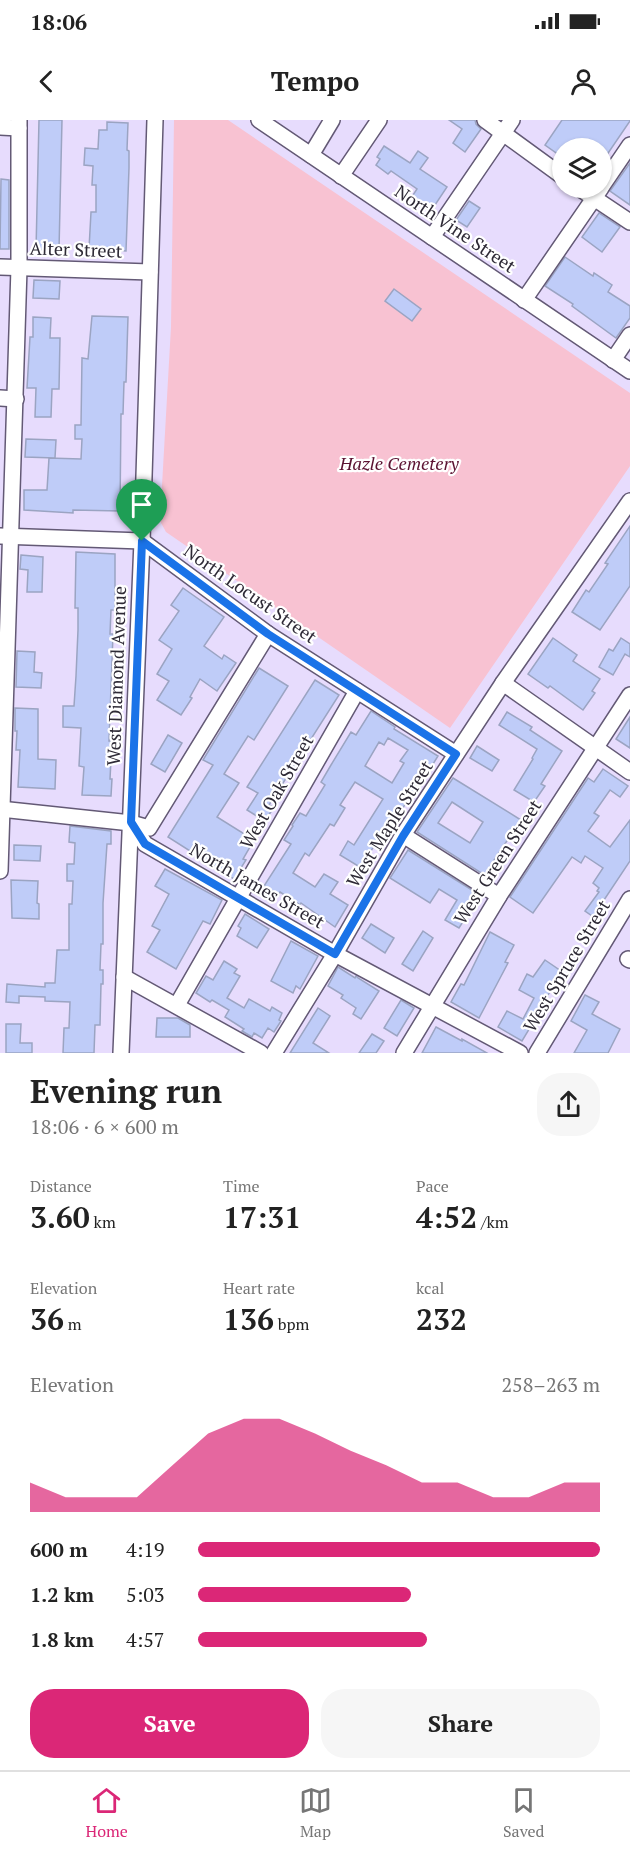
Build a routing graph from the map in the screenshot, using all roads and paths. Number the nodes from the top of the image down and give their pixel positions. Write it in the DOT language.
graph roads {
  1 [pos="155,120"];
  2 [pos="259,120"];
  3 [pos="332,120"];
  4 [pos="379,120"];
  5 [pos="485,120"];
  6 [pos="512,120"];
  7 [pos="19,124"];
  8 [pos="282,126"];
  9 [pos="0,127"];
  10 [pos="503,133"];
  11 [pos="630,145"];
  12 [pos="311,155"];
  13 [pos="552,169"];
  14 [pos="612,172"];
  15 [pos="341,176"];
  16 [pos="594,198"];
  17 [pos="606,198"];
  18 [pos="630,222"];
  19 [pos="432,237"];
  20 [pos="0,267"];
  21 [pos="19,268"];
  22 [pos="150,272"];
  23 [pos="525,300"];
  24 [pos="630,335"];
  25 [pos="614,360"];
  26 [pos="630,371"];
  27 [pos="8,398"];
  28 [pos="630,501"];
  29 [pos="5,536"];
  30 [pos="142,541"];
  31 [pos="268,634"];
  32 [pos="4,671"];
  33 [pos="503,683"];
  34 [pos="357,691"];
  35 [pos="630,695"];
  36 [pos="596,748"];
  37 [pos="456,754"];
  38 [pos="630,772"];
  39 [pos="2,809"];
  40 [pos="131,822"];
  41 [pos="403,836"];
  42 [pos="0,871"];
  43 [pos="499,896"];
  44 [pos="239,898"];
  45 [pos="630,899"];
  46 [pos="335,954"];
  47 [pos="124,977"];
  48 [pos="177,1005"];
  49 [pos="431,1005"];
  50 [pos="121,1053"];
  51 [pos="261,1053"];
  52 [pos="274,1053"];
  53 [pos="404,1053"];
  54 [pos="520,1053"];
  55 [pos="537,1053"];
  1 -- 22 [label="street, West Diamond Avenue"];
  2 -- 8 [label="street, North Vine Street"];
  3 -- 12 [label="street"];
  4 -- 15 [label="street"];
  5 -- 10 [label="street"];
  6 -- 10 [label="street"];
  7 -- 9 [label="street"];
  7 -- 21 [label="street"];
  8 -- 12 [label="street, North Vine Street"];
  10 -- 13 [label="street"];
  10 -- 19 [label="street"];
  11 -- 14 [label="street"];
  12 -- 15 [label="street, North Vine Street"];
  15 -- 19 [label="street, North Vine Street"];
  16 -- 23 [label="street"];
  17 -- 18 [label="street"];
  19 -- 23 [label="street, North Vine Street"];
  20 -- 21 [label="street, Alter Street"];
  21 -- 22 [label="street, Alter Street"];
  21 -- 27 [label="street"];
  22 -- 30 [label="street, West Diamond Avenue"];
  23 -- 25 [label="street, North Vine Street"];
  24 -- 25 [label="street"];
  25 -- 26 [label="street, North Vine Street"];
  27 -- 29 [label="street"];
  28 -- 33 [label="street, West Maple Street"];
  29 -- 30 [label="street"];
  29 -- 32 [label="street"];
  30 -- 31 [label="street, North Locust Street"];
  30 -- 40 [label="street, West Diamond Avenue"];
  31 -- 34 [label="street, North Locust Street"];
  31 -- 40 [label="street"];
  32 -- 39 [label="street"];
  33 -- 36 [label="street"];
  33 -- 37 [label="street, West Maple Street"];
  34 -- 37 [label="street, North Locust Street"];
  34 -- 44 [label="street, West Oak Street"];
  35 -- 36 [label="street, West Green Street"];
  36 -- 38 [label="street"];
  36 -- 43 [label="street, West Green Street"];
  37 -- 41 [label="street, West Maple Street"];
  39 -- 40 [label="street"];
  39 -- 42 [label="street"];
  40 -- 44 [label="street, North James Street"];
  40 -- 47 [label="street, West Diamond Avenue"];
  41 -- 43 [label="street"];
  41 -- 46 [label="street, West Maple Street"];
  43 -- 49 [label="street, West Green Street"];
  44 -- 46 [label="street, North James Street"];
  44 -- 48 [label="street, West Oak Street"];
  45 -- 55 [label="street, West Spruce Street"];
  46 -- 49 [label="street, North James Street"];
  46 -- 52 [label="street, West Maple Street"];
  47 -- 48 [label="street"];
  47 -- 50 [label="street, West Diamond Avenue"];
  48 -- 51 [label="street"];
  49 -- 53 [label="street, West Green Street"];
  49 -- 54 [label="street, North James Street"];
}
